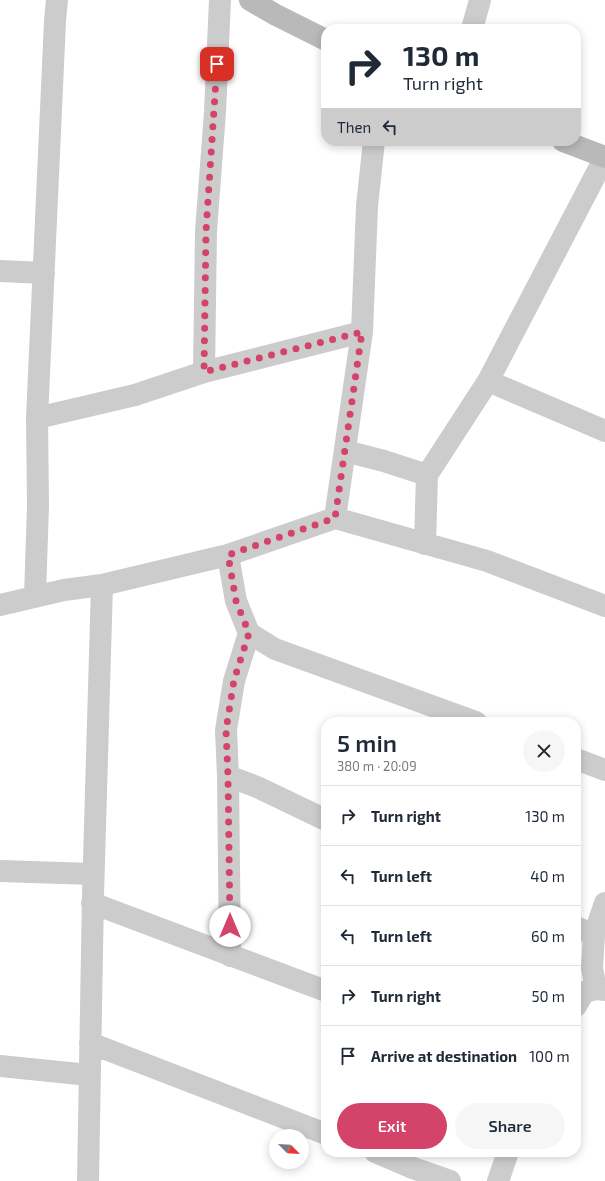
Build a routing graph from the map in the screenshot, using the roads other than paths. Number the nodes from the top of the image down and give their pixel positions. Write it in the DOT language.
graph roads {
  1 [pos="57,0"];
  2 [pos="220,0"];
  3 [pos="250,0"];
  4 [pos="480,0"];
  5 [pos="473,24"];
  6 [pos="321,38"];
  7 [pos="373,146"];
  8 [pos="576,146"];
  9 [pos="605,157"];
  10 [pos="0,271"];
  11 [pos="44,273"];
  12 [pos="362,332"];
  13 [pos="204,372"];
  14 [pos="488,381"];
  15 [pos="38,418"];
  16 [pos="605,431"];
  17 [pos="345,451"];
  18 [pos="427,475"];
  19 [pos="335,518"];
  20 [pos="425,544"];
  21 [pos="228,555"];
  22 [pos="102,585"];
  23 [pos="35,596"];
  24 [pos="0,605"];
  25 [pos="605,606"];
  26 [pos="249,633"];
  27 [pos="462,717"];
  28 [pos="581,761"];
  29 [pos="605,770"];
  30 [pos="228,776"];
  31 [pos="321,818"];
  32 [pos="0,871"];
  33 [pos="93,874"];
  34 [pos="92,903"];
  35 [pos="605,903"];
  36 [pos="585,931"];
  37 [pos="230,956"];
  38 [pos="321,989"];
  39 [pos="600,990"];
  40 [pos="581,997"];
  41 [pos="90,1043"];
  42 [pos="0,1066"];
  43 [pos="89,1075"];
  44 [pos="321,1132"];
  45 [pos="387,1157"];
  46 [pos="506,1157"];
  47 [pos="88,1181"];
  48 [pos="450,1181"];
  49 [pos="498,1181"];
  1 -- 11 [label="street"];
  2 -- 13 [label="street"];
  3 -- 6 [label="street"];
  4 -- 5 [label="street"];
  7 -- 12 [label="street"];
  8 -- 9 [label="street"];
  9 -- 14 [label="street"];
  10 -- 11 [label="street"];
  11 -- 15 [label="street"];
  12 -- 13 [label="street"];
  12 -- 17 [label="street"];
  13 -- 15 [label="street"];
  14 -- 16 [label="street"];
  14 -- 18 [label="street"];
  15 -- 23 [label="street"];
  17 -- 18 [label="street"];
  17 -- 19 [label="street"];
  18 -- 20 [label="street"];
  19 -- 20 [label="street"];
  19 -- 21 [label="street"];
  20 -- 25 [label="street"];
  21 -- 22 [label="street"];
  21 -- 26 [label="street"];
  22 -- 23 [label="street"];
  22 -- 33 [label="street"];
  23 -- 24 [label="street"];
  26 -- 27 [label="street"];
  26 -- 30 [label="street"];
  28 -- 29 [label="street"];
  30 -- 31 [label="street"];
  30 -- 37 [label="street"];
  32 -- 33 [label="street"];
  33 -- 34 [label="street"];
  34 -- 37 [label="street"];
  34 -- 41 [label="street"];
  35 -- 36 [label="street"];
  36 -- 39 [label="street"];
  37 -- 38 [label="street"];
  39 -- 40 [label="street"];
  41 -- 43 [label="street"];
  41 -- 44 [label="street"];
  42 -- 43 [label="street"];
  43 -- 47 [label="street"];
  45 -- 48 [label="street"];
  46 -- 49 [label="street"];
}
